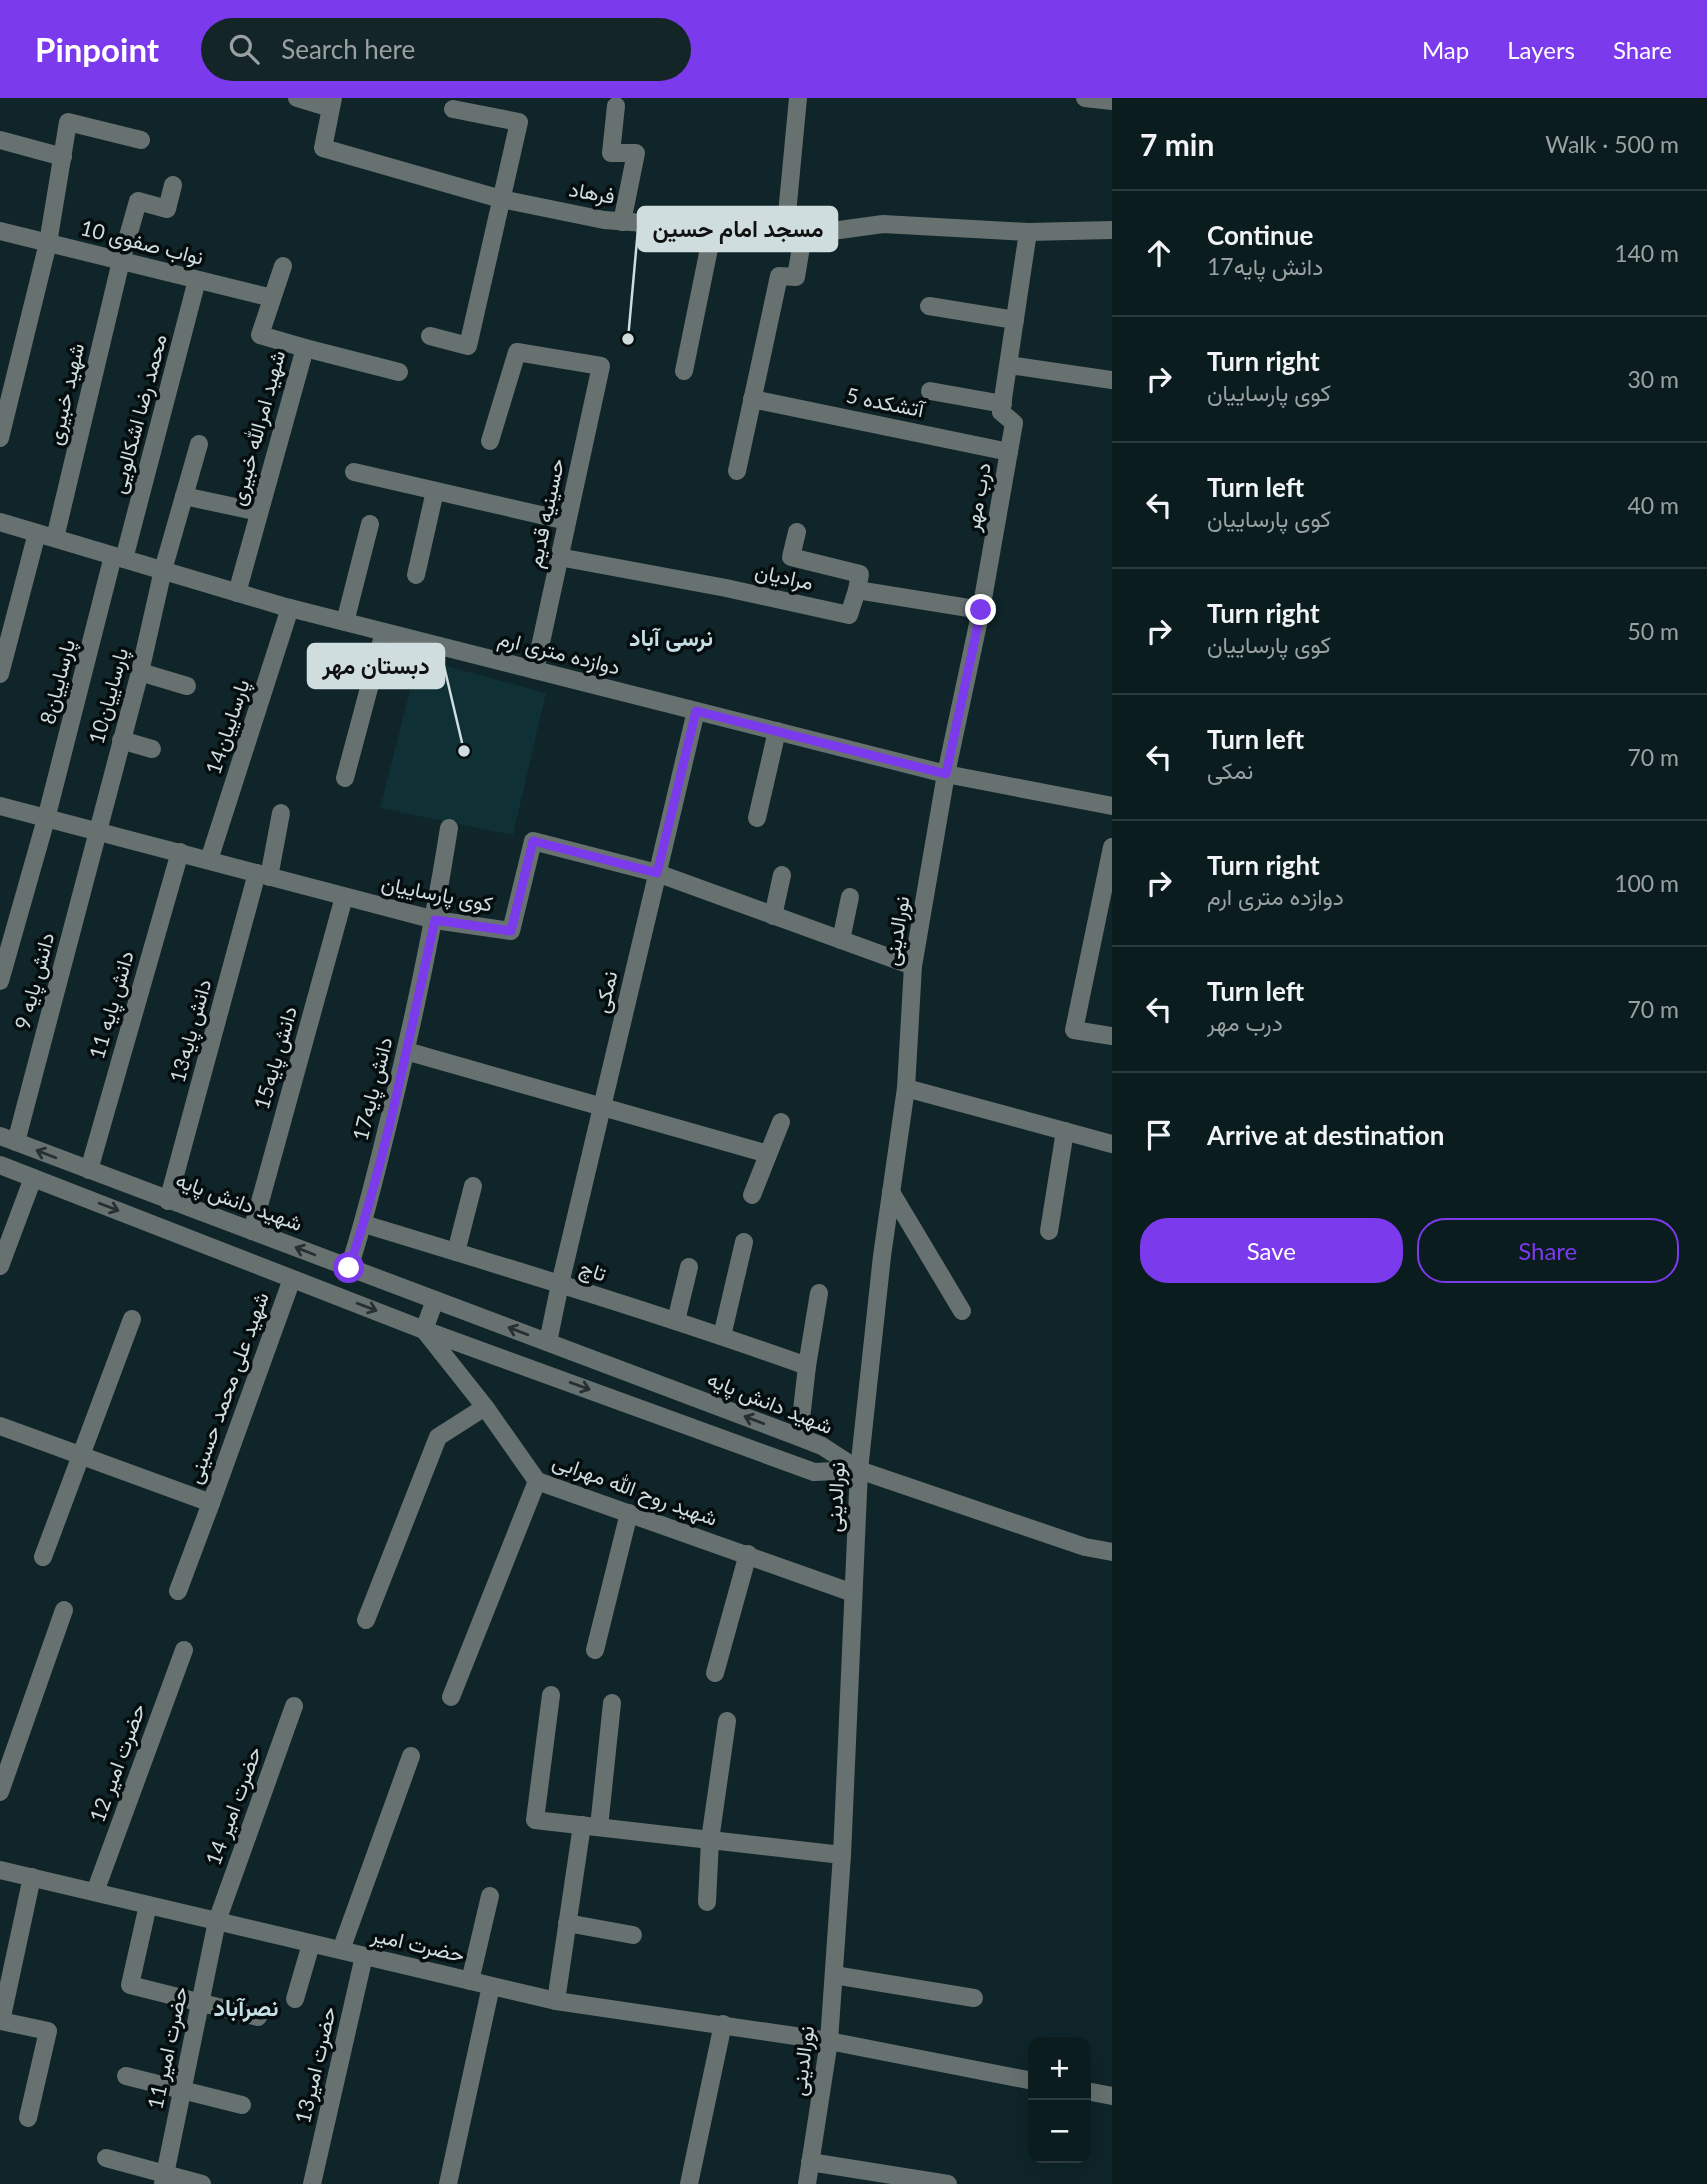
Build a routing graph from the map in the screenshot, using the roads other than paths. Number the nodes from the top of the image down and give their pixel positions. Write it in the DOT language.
graph roads {
  1 [pos="297,98"];
  2 [pos="798,98"];
  3 [pos="1085,98"];
  4 [pos="1112,101"];
  5 [pos="331,103"];
  6 [pos="615,106"];
  7 [pos="453,109"];
  8 [pos="0,140"];
  9 [pos="141,140"];
  10 [pos="63,157"];
  11 [pos="173,185"];
  12 [pos="501,199"];
  13 [pos="622,222"];
  14 [pos="713,229"];
  15 [pos="1112,230"];
  16 [pos="0,231"];
  17 [pos="1028,232"];
  18 [pos="794,235"];
  19 [pos="48,243"];
  20 [pos="121,261"];
  21 [pos="283,266"];
  22 [pos="197,280"];
  23 [pos="272,298"];
  24 [pos="929,306"];
  25 [pos="1015,320"];
  26 [pos="430,336"];
  27 [pos="305,348"];
  28 [pos="1009,365"];
  29 [pos="684,371"];
  30 [pos="399,372"];
  31 [pos="1112,380"];
  32 [pos="930,391"];
  33 [pos="752,399"];
  34 [pos="1003,404"];
  35 [pos="0,438"];
  36 [pos="489,441"];
  37 [pos="199,444"];
  38 [pos="1009,452"];
  39 [pos="737,471"];
  40 [pos="354,472"];
  41 [pos="435,491"];
  42 [pos="184,496"];
  43 [pos="259,512"];
  44 [pos="567,521"];
  45 [pos="0,522"];
  46 [pos="370,524"];
  47 [pos="797,532"];
  48 [pos="37,533"];
  49 [pos="55,538"];
  50 [pos="118,557"];
  51 [pos="559,558"];
  52 [pos="163,570"];
  53 [pos="416,575"];
  54 [pos="857,590"];
  55 [pos="237,593"];
  56 [pos="290,608"];
  57 [pos="981,610"];
  58 [pos="345,622"];
  59 [pos="384,632"];
  60 [pos="535,670"];
  61 [pos="140,672"];
  62 [pos="0,674"];
  63 [pos="187,686"];
  64 [pos="696,711"];
  65 [pos="777,732"];
  66 [pos="121,740"];
  67 [pos="152,749"];
  68 [pos="946,774"];
  69 [pos="345,778"];
  70 [pos="0,806"];
  71 [pos="1112,806"];
  72 [pos="282,813"];
  73 [pos="757,818"];
  74 [pos="47,819"];
  75 [pos="449,828"];
  76 [pos="97,832"];
  77 [pos="1112,847"];
  78 [pos="180,852"];
  79 [pos="209,860"];
  80 [pos="657,873"];
  81 [pos="263,875"];
  82 [pos="782,875"];
  83 [pos="344,897"];
  84 [pos="850,897"];
  85 [pos="772,916"];
  86 [pos="435,920"];
  87 [pos="841,940"];
  88 [pos="913,966"];
  89 [pos="0,981"];
  90 [pos="1112,1035"];
  91 [pos="406,1051"];
  92 [pos="906,1088"];
  93 [pos="602,1107"];
  94 [pos="781,1122"];
  95 [pos="1065,1131"];
  96 [pos="8,1139"];
  97 [pos="1112,1144"];
  98 [pos="768,1154"];
  99 [pos="0,1165"];
  100 [pos="89,1170"];
  101 [pos="33,1178"];
  102 [pos="473,1186"];
  103 [pos="891,1192"];
  104 [pos="752,1195"];
  105 [pos="168,1201"];
  106 [pos="364,1224"];
  107 [pos="252,1231"];
  108 [pos="1049,1231"];
  109 [pos="744,1242"];
  110 [pos="456,1252"];
  111 [pos="0,1266"];
  112 [pos="689,1267"];
  113 [pos="349,1268"];
  114 [pos="292,1279"];
  115 [pos="560,1284"];
  116 [pos="819,1293"];
  117 [pos="435,1300"];
  118 [pos="962,1311"];
  119 [pos="132,1319"];
  120 [pos="676,1321"];
  121 [pos="424,1329"];
  122 [pos="722,1336"];
  123 [pos="548,1342"];
  124 [pos="807,1366"];
  125 [pos="485,1407"];
  126 [pos="0,1426"];
  127 [pos="799,1437"];
  128 [pos="82,1456"];
  129 [pos="859,1470"];
  130 [pos="537,1481"];
  131 [pos="211,1503"];
  132 [pos="629,1513"];
  133 [pos="1112,1552"];
  134 [pos="748,1554"];
  135 [pos="43,1557"];
  136 [pos="178,1591"];
  137 [pos="853,1593"];
  138 [pos="64,1610"];
  139 [pos="366,1620"];
  140 [pos="184,1650"];
  141 [pos="595,1650"];
  142 [pos="715,1672"];
  143 [pos="551,1695"];
  144 [pos="451,1697"];
  145 [pos="612,1703"];
  146 [pos="294,1706"];
  147 [pos="727,1721"];
  148 [pos="411,1756"];
  149 [pos="0,1792"];
  150 [pos="590,1826"];
  151 [pos="710,1840"];
  152 [pos="842,1855"];
  153 [pos="0,1870"];
  154 [pos="32,1877"];
  155 [pos="95,1892"];
  156 [pos="490,1896"];
  157 [pos="707,1902"];
  158 [pos="148,1905"];
  159 [pos="217,1921"];
  160 [pos="568,1923"];
  161 [pos="634,1935"];
  162 [pos="311,1944"];
  163 [pos="341,1950"];
  164 [pos="364,1956"];
  165 [pos="834,1975"];
  166 [pos="470,1981"];
  167 [pos="491,1986"];
  168 [pos="974,1998"];
  169 [pos="295,1999"];
  170 [pos="556,2001"];
  171 [pos="201,2002"];
  172 [pos="258,2017"];
  173 [pos="723,2024"];
  174 [pos="829,2041"];
  175 [pos="126,2076"];
  176 [pos="1028,2080"];
  177 [pos="182,2090"];
  178 [pos="1091,2092"];
  179 [pos="1112,2096"];
  180 [pos="242,2105"];
  181 [pos="28,2118"];
  182 [pos="106,2158"];
  183 [pos="810,2162"];
  184 [pos="164,2179"];
  185 [pos="202,2184"];
  186 [pos="312,2184"];
  187 [pos="448,2184"];
  188 [pos="689,2184"];
  189 [pos="807,2184"];
  190 [pos="948,2184"];
  1 -- 5 [label="street"];
  2 -- 18 [label="street"];
  3 -- 4 [label="street"];
  5 -- 12 [label="street, فرهاد"];
  6 -- 13 [label="street"];
  7 -- 12 [label="street"];
  8 -- 10 [label="street"];
  9 -- 10 [label="street"];
  10 -- 19 [label="street"];
  11 -- 20 [label="street, شهید خبیری"];
  12 -- 13 [label="street, فرهاد"];
  12 -- 26 [label="street"];
  13 -- 14 [label="street, فرهاد"];
  14 -- 18 [label="street, فرهاد"];
  14 -- 29 [label="street"];
  15 -- 17 [label="street, فرهاد"];
  16 -- 19 [label="street, نواب صفوی 10"];
  17 -- 18 [label="street, فرهاد"];
  17 -- 25 [label="street, درب مهر"];
  18 -- 33 [label="street"];
  19 -- 20 [label="street, نواب صفوی 10"];
  19 -- 35 [label="street"];
  20 -- 22 [label="street, نواب صفوی 10"];
  20 -- 49 [label="street, شهید خبیری"];
  21 -- 23 [label="street, شهید امرالله خبیری"];
  22 -- 23 [label="street, نواب صفوی 10"];
  22 -- 50 [label="street, محمد رضا اشکالویی"];
  23 -- 27 [label="street, شهید امرالله خبیری"];
  24 -- 25 [label="street"];
  25 -- 28 [label="street, درب مهر"];
  27 -- 30 [label="street"];
  27 -- 43 [label="street, شهید امرالله خبیری"];
  28 -- 31 [label="street"];
  28 -- 34 [label="street, درب مهر"];
  32 -- 34 [label="street"];
  33 -- 38 [label="street, آتشکده 5"];
  33 -- 39 [label="street"];
  34 -- 38 [label="street, درب مهر"];
  36 -- 44 [label="street, حسینیه قدیم"];
  37 -- 42 [label="street, پارساییان10"];
  38 -- 57 [label="street, درب مهر"];
  40 -- 41 [label="street"];
  41 -- 44 [label="street"];
  41 -- 53 [label="street"];
  42 -- 43 [label="street"];
  42 -- 52 [label="street, پارساییان10"];
  43 -- 55 [label="street, شهید امرالله خبیری"];
  44 -- 51 [label="street, حسینیه قدیم"];
  45 -- 48 [label="street, دوازده متری ارم"];
  46 -- 58 [label="street"];
  47 -- 54 [label="street"];
  48 -- 49 [label="street, دوازده متری ارم"];
  48 -- 62 [label="street"];
  49 -- 50 [label="street, دوازده متری ارم"];
  50 -- 52 [label="street, دوازده متری ارم"];
  50 -- 74 [label="street, پارساییان8"];
  51 -- 54 [label="street, مرادیان"];
  51 -- 60 [label="street, حسینیه قدیم"];
  52 -- 55 [label="street, دوازده متری ارم"];
  52 -- 61 [label="street, پارساییان10"];
  54 -- 57 [label="street"];
  55 -- 56 [label="street, دوازده متری ارم"];
  56 -- 58 [label="street, دوازده متری ارم"];
  56 -- 79 [label="street, پارساییان14"];
  57 -- 68 [label="street, درب مهر"];
  58 -- 59 [label="street, دوازده متری ارم"];
  59 -- 60 [label="street, دوازده متری ارم"];
  59 -- 69 [label="street"];
  60 -- 64 [label="street, دوازده متری ارم"];
  61 -- 63 [label="street"];
  61 -- 66 [label="street, پارساییان10"];
  64 -- 65 [label="street, دوازده متری ارم"];
  64 -- 80 [label="street, نمکی"];
  65 -- 68 [label="street, دوازده متری ارم"];
  65 -- 73 [label="street"];
  66 -- 67 [label="street"];
  66 -- 76 [label="street, پارساییان10"];
  68 -- 71 [label="street, دوازده متری ارم"];
  68 -- 88 [label="street, نورالدینی"];
  70 -- 74 [label="street, کوی پارساییان"];
  72 -- 81 [label="street, دانش پایه13"];
  74 -- 76 [label="street, کوی پارساییان"];
  74 -- 89 [label="street, پارساییان8"];
  75 -- 86 [label="street, دانش پایه17"];
  76 -- 78 [label="street, کوی پارساییان"];
  76 -- 96 [label="street, دانش پایه 9"];
  77 -- 90 [label="street"];
  78 -- 79 [label="street, کوی پارساییان"];
  78 -- 100 [label="street, دانش پایه 11"];
  79 -- 81 [label="street, کوی پارساییان"];
  80 -- 85 [label="street, کوی پارساییان"];
  80 -- 86 [label="street, کوی پارساییان"];
  80 -- 93 [label="street, نمکی"];
  81 -- 83 [label="street, کوی پارساییان"];
  81 -- 105 [label="street, دانش پایه13"];
  82 -- 85 [label="street"];
  83 -- 86 [label="street, کوی پارساییان"];
  83 -- 107 [label="street, دانش پایه15"];
  84 -- 87 [label="street"];
  85 -- 87 [label="street, کوی پارساییان"];
  86 -- 91 [label="street, دانش پایه17"];
  87 -- 88 [label="street, کوی پارساییان"];
  88 -- 92 [label="street, نورالدینی"];
  91 -- 93 [label="street"];
  91 -- 106 [label="street, دانش پایه17"];
  92 -- 95 [label="street"];
  92 -- 103 [label="street, نورالدینی"];
  93 -- 98 [label="street"];
  93 -- 115 [label="street, نمکی"];
  94 -- 98 [label="street"];
  95 -- 97 [label="street"];
  95 -- 108 [label="street"];
  100 -- 96 [label="street, شهید دانش پایه, one-way"];
  98 -- 104 [label="street"];
  99 -- 101 [label="street"];
  100 -- 105 [label="street, شهید دانش پایه"];
  101 -- 111 [label="street"];
  101 -- 114 [label="street, one-way"];
  102 -- 110 [label="street"];
  103 -- 118 [label="street"];
  103 -- 129 [label="street, نورالدینی"];
  105 -- 107 [label="street, شهید دانش پایه"];
  106 -- 110 [label="street, تاچ"];
  106 -- 113 [label="street, دانش پایه17"];
  113 -- 107 [label="street, شهید دانش پایه, one-way"];
  109 -- 122 [label="street"];
  110 -- 115 [label="street, تاچ"];
  112 -- 120 [label="street"];
  113 -- 117 [label="street, شهید دانش پایه"];
  114 -- 121 [label="street, one-way"];
  114 -- 131 [label="street, شهید علی محمد حسینی"];
  115 -- 120 [label="street, تاچ"];
  115 -- 123 [label="street, نمکی"];
  116 -- 124 [label="street"];
  117 -- 121 [label="street"];
  123 -- 117 [label="street, شهید دانش پایه, one-way"];
  119 -- 128 [label="street"];
  120 -- 122 [label="street, تاچ"];
  121 -- 125 [label="street, شهید روح الله مهرابی"];
  121 -- 129 [label="street, one-way"];
  122 -- 124 [label="street, تاچ"];
  127 -- 123 [label="street, شهید دانش پایه, one-way"];
  124 -- 127 [label="street"];
  125 -- 130 [label="street, شهید روح الله مهرابی"];
  125 -- 139 [label="street"];
  126 -- 128 [label="street, شهید علی محمد حسینی"];
  127 -- 129 [label="street, شهید دانش پایه"];
  128 -- 131 [label="street, شهید علی محمد حسینی"];
  128 -- 135 [label="street"];
  129 -- 133 [label="street"];
  129 -- 137 [label="street, نورالدینی"];
  130 -- 132 [label="street, شهید روح الله مهرابی"];
  130 -- 144 [label="street"];
  131 -- 136 [label="street"];
  132 -- 134 [label="street, شهید روح الله مهرابی"];
  132 -- 141 [label="street"];
  134 -- 137 [label="street, شهید روح الله مهرابی"];
  134 -- 142 [label="street"];
  137 -- 152 [label="street, نورالدینی"];
  138 -- 149 [label="street"];
  140 -- 155 [label="street, حضرت امیر 12"];
  143 -- 150 [label="street"];
  145 -- 150 [label="street"];
  146 -- 159 [label="street, حضرت امیر 14"];
  147 -- 151 [label="street"];
  148 -- 163 [label="street"];
  150 -- 151 [label="street"];
  150 -- 160 [label="street"];
  151 -- 152 [label="street"];
  151 -- 157 [label="street"];
  152 -- 165 [label="street, نورالدینی"];
  153 -- 154 [label="street, حضرت امیر"];
  154 -- 155 [label="street, حضرت امیر"];
  154 -- 181 [label="street"];
  155 -- 158 [label="street, حضرت امیر"];
  156 -- 166 [label="street"];
  158 -- 159 [label="street, حضرت امیر"];
  158 -- 171 [label="street"];
  159 -- 162 [label="street, حضرت امیر"];
  159 -- 171 [label="street, حضرت امیر 11"];
  160 -- 161 [label="street"];
  160 -- 170 [label="street"];
  162 -- 163 [label="street, حضرت امیر"];
  162 -- 169 [label="street"];
  163 -- 164 [label="street, حضرت امیر"];
  164 -- 166 [label="street, حضرت امیر"];
  164 -- 186 [label="street, حضرت امیر13"];
  165 -- 168 [label="street"];
  165 -- 174 [label="street, نورالدینی"];
  166 -- 167 [label="street, حضرت امیر"];
  167 -- 170 [label="street, حضرت امیر"];
  167 -- 187 [label="street"];
  170 -- 173 [label="street, حضرت امیر"];
  171 -- 172 [label="street"];
  171 -- 177 [label="street, حضرت امیر 11"];
  173 -- 174 [label="street, حضرت امیر"];
  173 -- 188 [label="street"];
  174 -- 176 [label="street, حضرت امیر"];
  174 -- 183 [label="street, نورالدینی"];
  175 -- 177 [label="street"];
  177 -- 180 [label="street"];
  177 -- 184 [label="street, حضرت امیر 11"];
  178 -- 179 [label="street"];
  182 -- 184 [label="street"];
  183 -- 189 [label="street, نورالدینی"];
  183 -- 190 [label="street"];
  184 -- 185 [label="street"];
}
